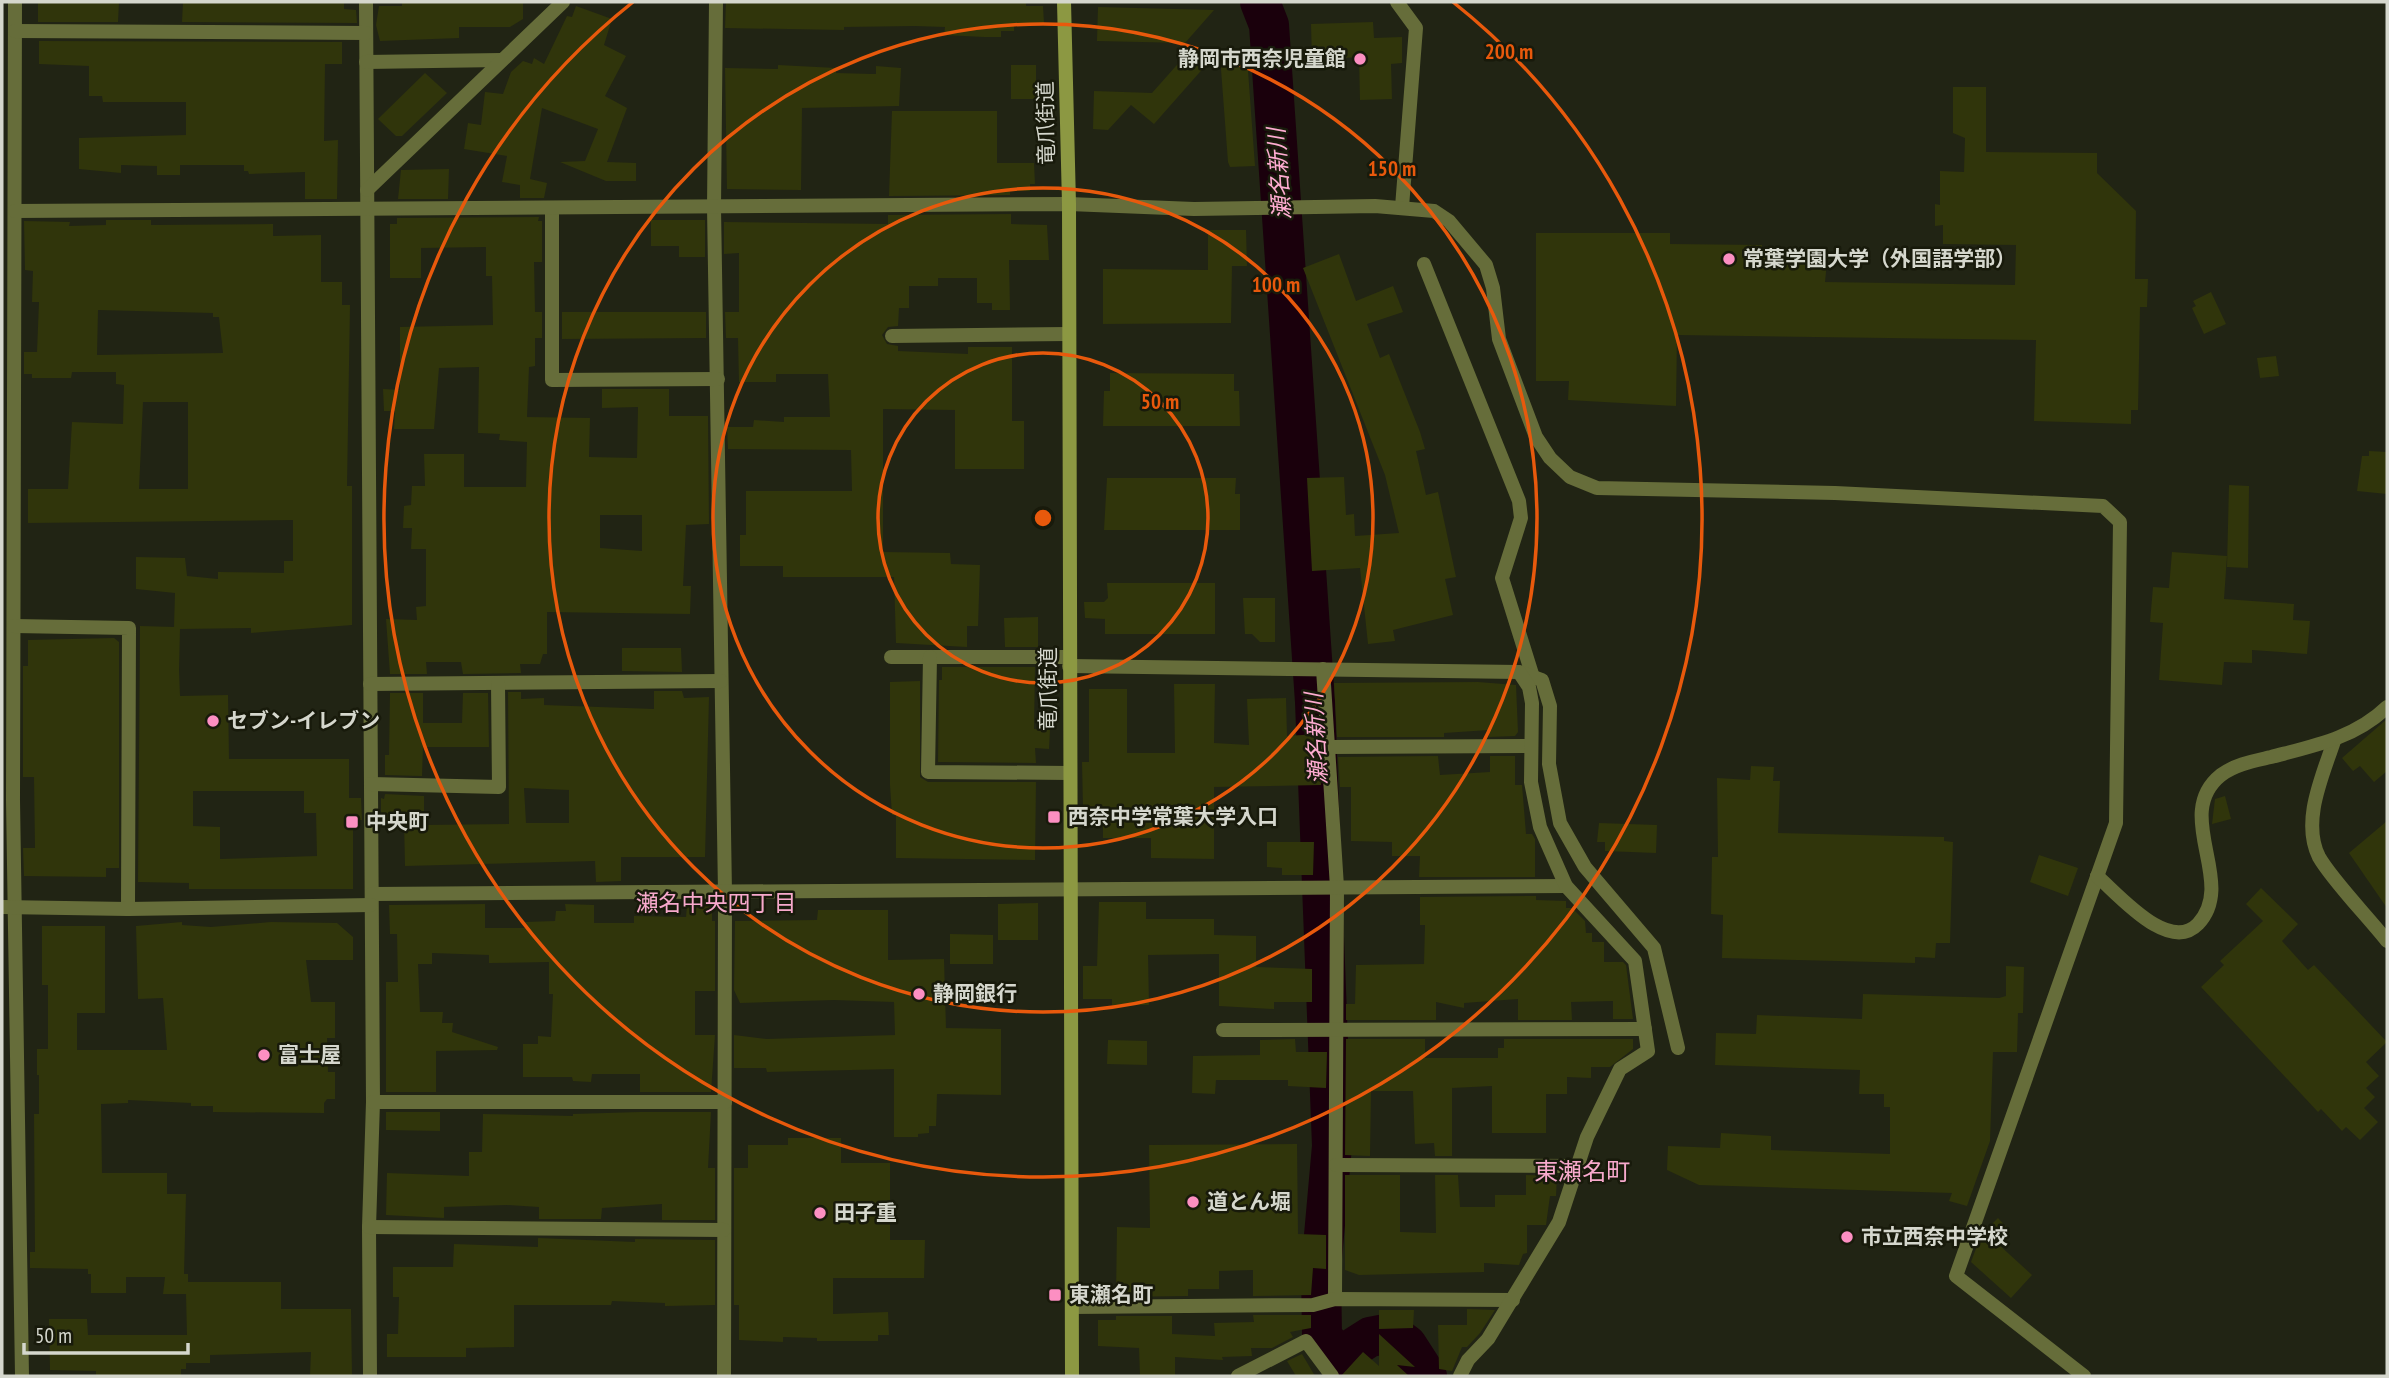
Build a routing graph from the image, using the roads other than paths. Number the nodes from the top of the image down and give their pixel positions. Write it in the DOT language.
graph roads {
  1 [pos="15,2"];
  2 [pos="366,2"];
  3 [pos="563,2"];
  4 [pos="716,2"];
  5 [pos="1064,2"];
  6 [pos="1397,2"];
  7 [pos="15,31"];
  8 [pos="366,33"];
  9 [pos="501,60"];
  10 [pos="366,62"];
  11 [pos="367,190"];
  12 [pos="1069,204"];
  13 [pos="714,207"];
  14 [pos="1402,207"];
  15 [pos="366,209"];
  16 [pos="552,210"];
  17 [pos="15,211"];
  18 [pos="1424,264"];
  19 [pos="8,280"];
  20 [pos="1068,334"];
  21 [pos="892,336"];
  22 [pos="718,379"];
  23 [pos="8,392"];
  24 [pos="8,498"];
  25 [pos="8,595"];
  26 [pos="15,626"];
  27 [pos="891,657"];
  28 [pos="930,657"];
  29 [pos="1069,661"];
  30 [pos="1323,670"];
  31 [pos="1526,673"];
  32 [pos="720,681"];
  33 [pos="498,683"];
  34 [pos="370,684"];
  35 [pos="8,701"];
  36 [pos="2387,707"];
  37 [pos="2334,741"];
  38 [pos="1530,746"];
  39 [pos="1328,747"];
  40 [pos="1070,773"];
  41 [pos="371,785"];
  42 [pos="7,800"];
  43 [pos="2097,876"];
  44 [pos="1566,886"];
  45 [pos="1338,887"];
  46 [pos="1070,889"];
  47 [pos="724,893"];
  48 [pos="372,900"];
  49 [pos="8,907"];
  50 [pos="128,909"];
  51 [pos="2387,941"];
  52 [pos="1645,1029"];
  53 [pos="1223,1030"];
  54 [pos="1337,1031"];
  55 [pos="1678,1048"];
  56 [pos="373,1102"];
  57 [pos="725,1102"];
  58 [pos="1336,1166"];
  59 [pos="1577,1166"];
  60 [pos="369,1227"];
  61 [pos="724,1230"];
  62 [pos="1335,1299"];
  63 [pos="1513,1300"];
  64 [pos="1072,1307"];
  65 [pos="22,1376"];
  66 [pos="370,1376"];
  67 [pos="724,1376"];
  68 [pos="1072,1376"];
  69 [pos="1238,1376"];
  70 [pos="1332,1376"];
  71 [pos="1460,1376"];
  72 [pos="2084,1376"];
  1 -- 7 [label="street"];
  2 -- 8 [label="street"];
  3 -- 9 [label="street"];
  4 -- 13 [label="street"];
  5 -- 12 [label="main road, 竜爪街道"];
  6 -- 14 [label="street"];
  7 -- 8 [label="street"];
  7 -- 17 [label="street"];
  8 -- 10 [label="street"];
  9 -- 10 [label="street"];
  9 -- 11 [label="street"];
  10 -- 11 [label="street"];
  11 -- 15 [label="street"];
  12 -- 13 [label="street"];
  12 -- 14 [label="street"];
  12 -- 20 [label="main road, 竜爪街道"];
  13 -- 16 [label="street"];
  13 -- 22 [label="street"];
  14 -- 43 [label="street"];
  15 -- 16 [label="street"];
  15 -- 17 [label="street"];
  15 -- 34 [label="street"];
  16 -- 22 [label="street"];
  17 -- 19 [label="street"];
  18 -- 31 [label="street"];
  19 -- 23 [label="street"];
  20 -- 21 [label="street"];
  20 -- 29 [label="main road, 竜爪街道"];
  22 -- 32 [label="street"];
  23 -- 24 [label="street"];
  24 -- 25 [label="street"];
  25 -- 26 [label="street"];
  26 -- 35 [label="street"];
  26 -- 50 [label="street"];
  27 -- 28 [label="street"];
  28 -- 29 [label="street"];
  28 -- 40 [label="street"];
  29 -- 30 [label="street"];
  29 -- 40 [label="main road, 竜爪街道"];
  30 -- 31 [label="street"];
  30 -- 39 [label="street"];
  31 -- 38 [label="street"];
  31 -- 55 [label="street"];
  32 -- 33 [label="street"];
  32 -- 47 [label="street"];
  33 -- 34 [label="street"];
  33 -- 41 [label="street"];
  34 -- 41 [label="street"];
  35 -- 42 [label="street"];
  36 -- 37 [label="street"];
  37 -- 43 [label="street"];
  37 -- 51 [label="street"];
  38 -- 39 [label="street"];
  38 -- 44 [label="street"];
  39 -- 45 [label="street"];
  40 -- 46 [label="main road, 竜爪街道"];
  41 -- 48 [label="street"];
  42 -- 49 [label="street"];
  43 -- 72 [label="street"];
  44 -- 45 [label="street"];
  44 -- 52 [label="street"];
  45 -- 46 [label="street"];
  45 -- 54 [label="street"];
  46 -- 47 [label="street"];
  46 -- 64 [label="main road, 竜爪街道"];
  47 -- 48 [label="street"];
  47 -- 57 [label="street"];
  48 -- 50 [label="street"];
  48 -- 56 [label="street"];
  49 -- 50 [label="street"];
  49 -- 65 [label="street"];
  52 -- 54 [label="street"];
  52 -- 59 [label="street"];
  53 -- 54 [label="street"];
  54 -- 58 [label="street"];
  56 -- 57 [label="street"];
  56 -- 60 [label="street"];
  57 -- 61 [label="street"];
  58 -- 59 [label="street"];
  58 -- 62 [label="street"];
  59 -- 63 [label="street"];
  60 -- 61 [label="street"];
  60 -- 66 [label="street"];
  61 -- 67 [label="street"];
  62 -- 63 [label="street"];
  62 -- 64 [label="street"];
  63 -- 71 [label="street"];
  64 -- 68 [label="main road, 竜爪街道"];
  69 -- 70 [label="street"];
}
